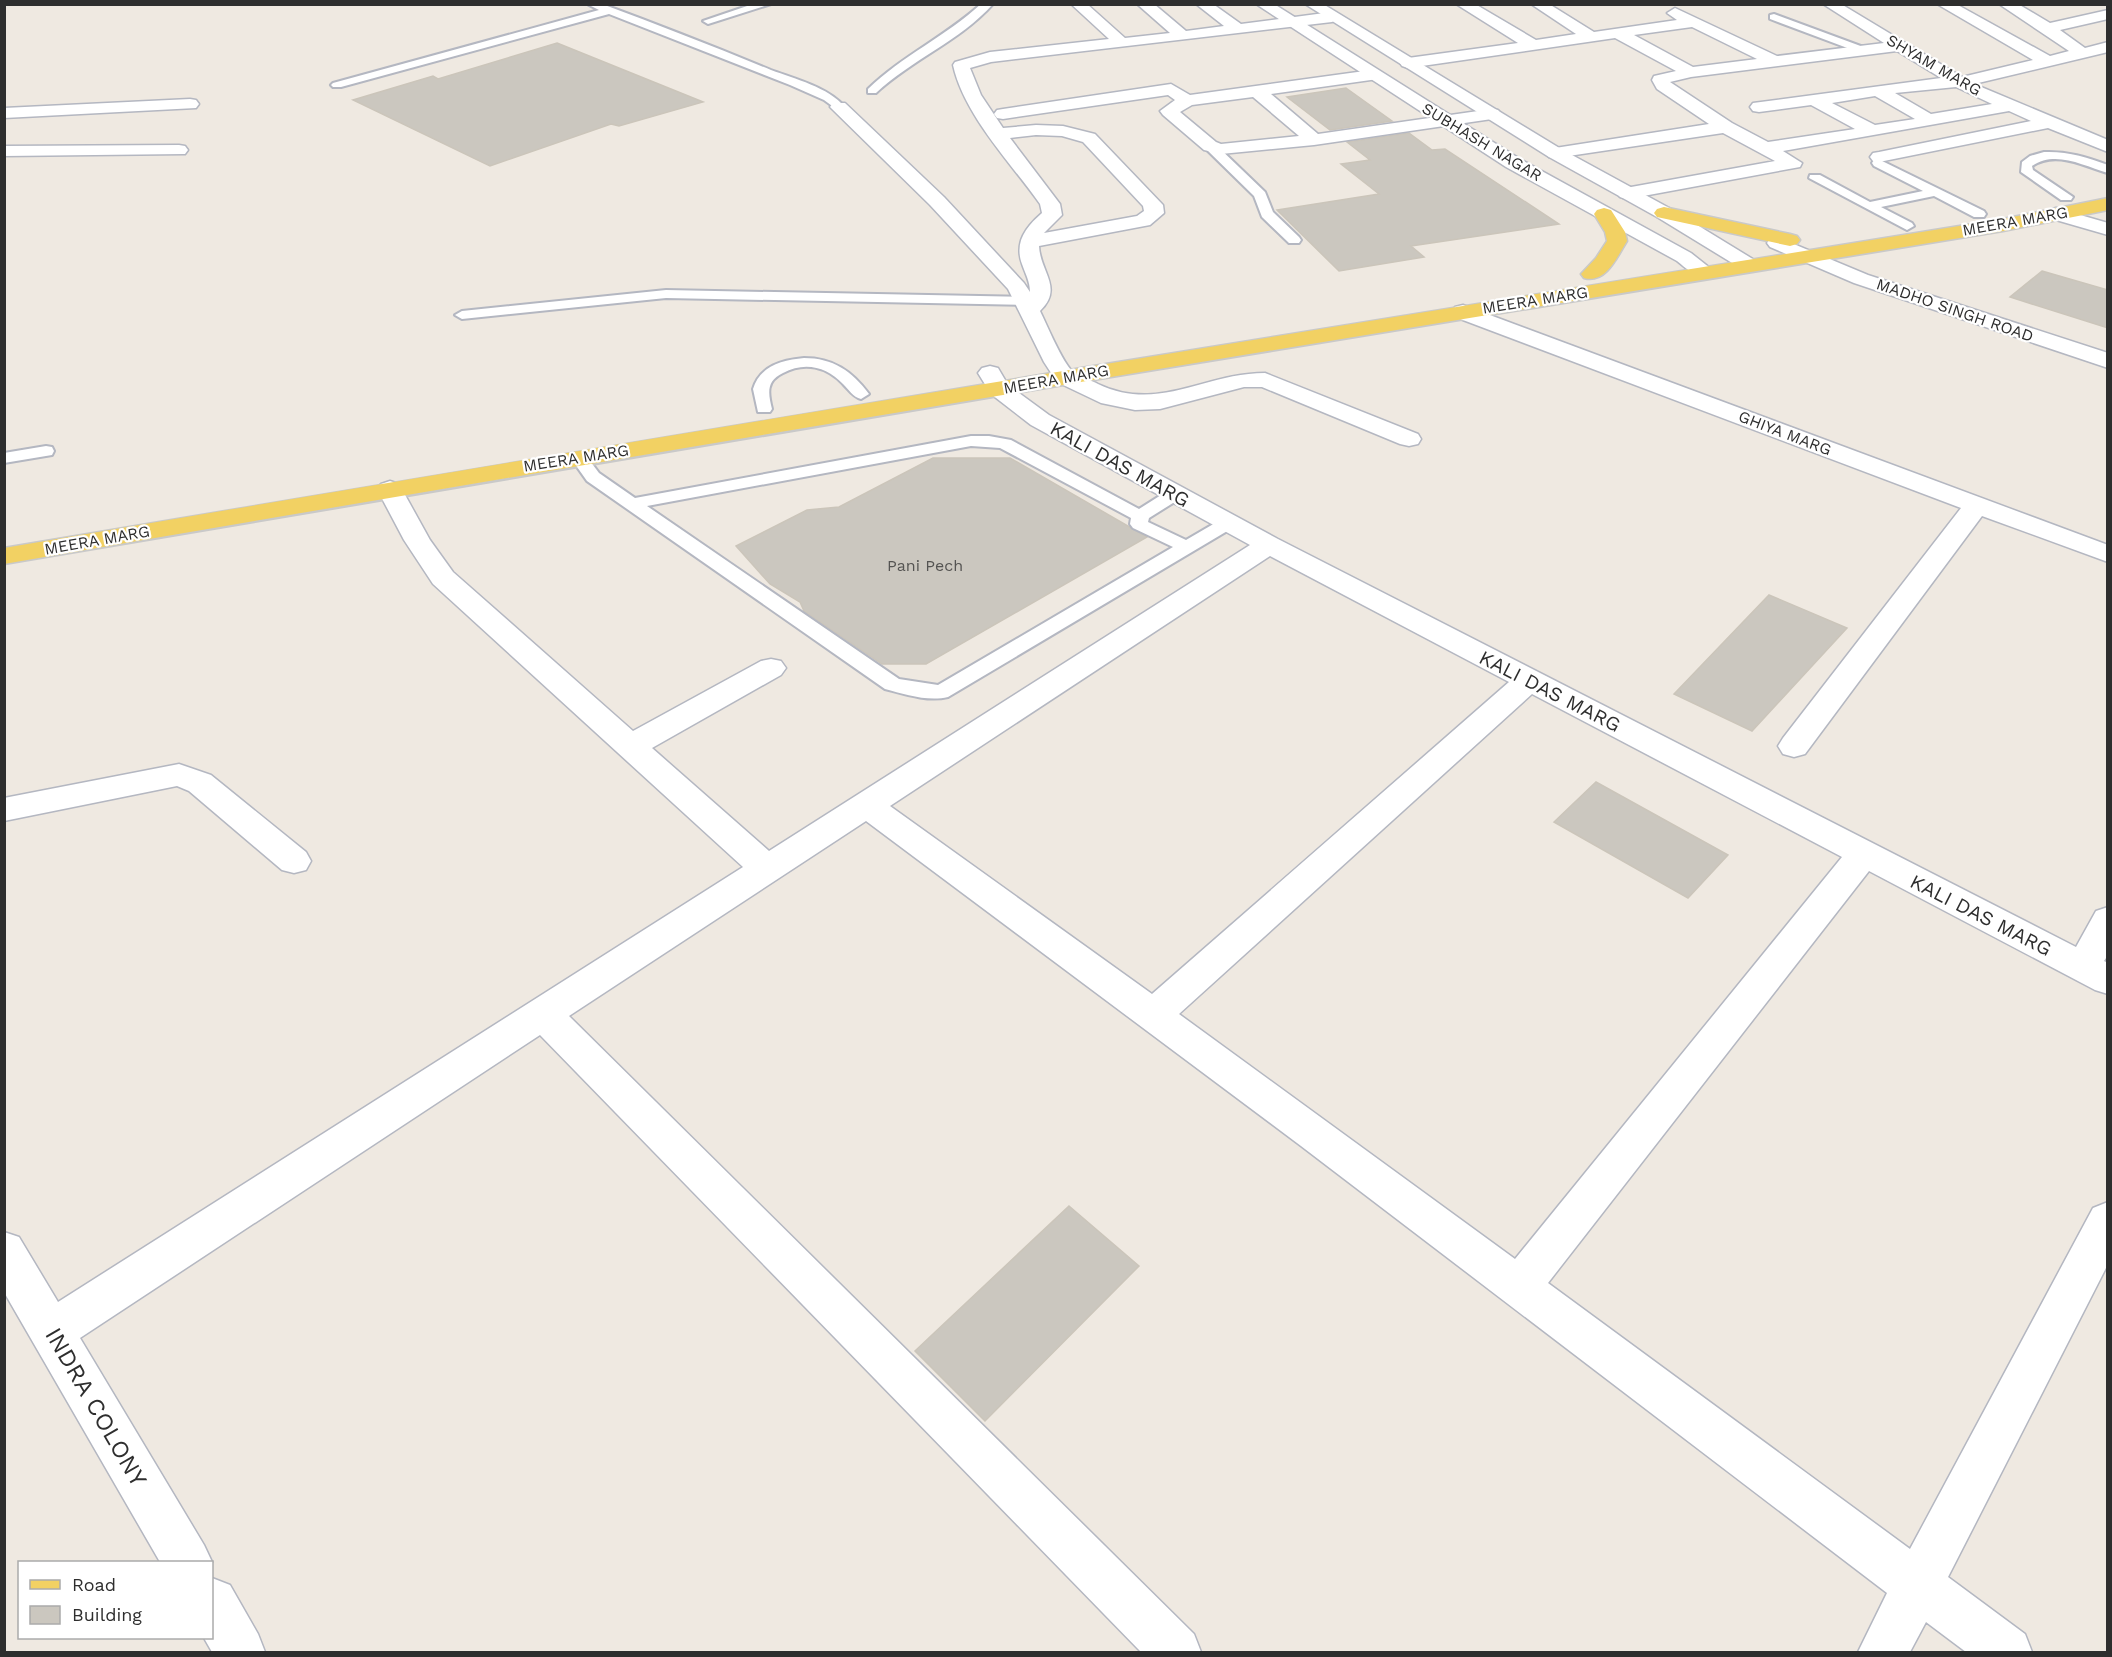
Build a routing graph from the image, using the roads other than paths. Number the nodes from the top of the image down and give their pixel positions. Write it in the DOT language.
graph roads {
  1 [pos="593,4"];
  2 [pos="766,4"];
  3 [pos="988,4"];
  4 [pos="1078,4"];
  5 [pos="1144,4"];
  6 [pos="1203,4"];
  7 [pos="1263,4"];
  8 [pos="1312,4"];
  9 [pos="1463,4"];
  10 [pos="1538,4"];
  11 [pos="1658,4"];
  12 [pos="1830,4"];
  13 [pos="1944,4"];
  14 [pos="2006,4"];
  15 [pos="608,11"];
  16 [pos="2108,14"];
  17 [pos="1774,16"];
  18 [pos="1332,17"];
  19 [pos="708,21"];
  20 [pos="1694,22"];
  21 [pos="1289,23"];
  22 [pos="2048,28"];
  23 [pos="1238,29"];
  24 [pos="1618,33"];
  25 [pos="1183,36"];
  26 [pos="1592,37"];
  27 [pos="1122,43"];
  28 [pos="1533,45"];
  29 [pos="1903,46"];
  30 [pos="2108,46"];
  31 [pos="1862,50"];
  32 [pos="2082,53"];
  33 [pos="1774,61"];
  34 [pos="2047,61"];
  35 [pos="1408,63"];
  36 [pos="1931,64"];
  37 [pos="1908,67"];
  38 [pos="1690,72"];
  39 [pos="1372,75"];
  40 [pos="1960,82"];
  41 [pos="337,85"];
  42 [pos="872,91"];
  43 [pos="1878,91"];
  44 [pos="1258,92"];
  45 [pos="1699,93"];
  46 [pos="1676,96"];
  47 [pos="1814,100"];
  48 [pos="1187,101"];
  49 [pos="190,104"];
  50 [pos="838,106"];
  51 [pos="2012,106"];
  52 [pos="1759,107"];
  53 [pos="4,113"];
  54 [pos="1492,114"];
  55 [pos="987,116"];
  56 [pos="1930,119"];
  57 [pos="1446,122"];
  58 [pos="2050,122"];
  59 [pos="1726,128"];
  60 [pos="1873,131"];
  61 [pos="4,134"];
  62 [pos="27,134"];
  63 [pos="1001,134"];
  64 [pos="1314,140"];
  65 [pos="1210,146"];
  66 [pos="2108,147"];
  67 [pos="1765,148"];
  68 [pos="179,150"];
  69 [pos="1815,150"];
  70 [pos="4,151"];
  71 [pos="1555,153"];
  72 [pos="1838,155"];
  73 [pos="1878,160"];
  74 [pos="1793,163"];
  75 [pos="2108,169"];
  76 [pos="1815,178"];
  77 [pos="2108,188"];
  78 [pos="1935,192"];
  79 [pos="1627,193"];
  80 [pos="2108,204"];
  81 [pos="1869,206"];
  82 [pos="2061,206"];
  83 [pos="1664,213"];
  84 [pos="1604,214"];
  85 [pos="1979,214"];
  86 [pos="1907,226"];
  87 [pos="2108,229"];
  88 [pos="1294,240"];
  89 [pos="1031,241"];
  90 [pos="1790,246"];
  91 [pos="1727,251"];
  92 [pos="1684,257"];
  93 [pos="1749,265"];
  94 [pos="1705,272"];
  95 [pos="1591,274"];
  96 [pos="1027,305"];
  97 [pos="1463,312"];
  98 [pos="462,315"];
  99 [pos="2108,361"];
  100 [pos="1060,370"];
  101 [pos="995,381"];
  102 [pos="861,393"];
  103 [pos="764,409"];
  104 [pos="1410,439"];
  105 [pos="46,452"];
  106 [pos="578,457"];
  107 [pos="4,458"];
  108 [pos="390,489"];
  109 [pos="1176,494"];
  110 [pos="631,504"];
  111 [pos="1977,505"];
  112 [pos="1140,516"];
  113 [pos="1228,523"];
  114 [pos="4,537"];
  115 [pos="1269,545"];
  116 [pos="1187,547"];
  117 [pos="2108,554"];
  118 [pos="4,556"];
  119 [pos="771,668"];
  120 [pos="1529,680"];
  121 [pos="631,746"];
  122 [pos="1794,746"];
  123 [pos="867,805"];
  124 [pos="4,810"];
  125 [pos="1864,854"];
  126 [pos="294,861"];
  127 [pos="767,869"];
  128 [pos="2108,920"];
  129 [pos="2095,974"];
  130 [pos="543,1014"];
  131 [pos="1153,1015"];
  132 [pos="2108,1221"];
  133 [pos="4,1251"];
  134 [pos="1519,1287"];
  135 [pos="52,1331"];
  136 [pos="187,1561"];
  137 [pos="1918,1586"];
  138 [pos="213,1606"];
  139 [pos="240,1653"];
  140 [pos="1176,1653"];
  141 [pos="1883,1653"];
  142 [pos="2007,1653"];
  1 -- 15 [label="lane"];
  2 -- 19 [label="lane"];
  3 -- 42 [label="lane"];
  4 -- 27 [label="street"];
  5 -- 25 [label="street"];
  6 -- 23 [label="street"];
  7 -- 21 [label="street, SUBHASH NAGAR"];
  8 -- 18 [label="street"];
  9 -- 28 [label="street"];
  10 -- 26 [label="street"];
  11 -- 20 [label="street"];
  12 -- 29 [label="street, SHYAM MARG"];
  13 -- 34 [label="street"];
  14 -- 22 [label="street"];
  15 -- 41 [label="lane"];
  15 -- 50 [label="lane"];
  16 -- 22 [label="street"];
  17 -- 31 [label="lane"];
  18 -- 21 [label="street"];
  18 -- 35 [label="street"];
  20 -- 24 [label="street"];
  20 -- 33 [label="street"];
  21 -- 23 [label="street"];
  21 -- 39 [label="street, SUBHASH NAGAR"];
  22 -- 32 [label="street"];
  23 -- 25 [label="street"];
  24 -- 26 [label="street"];
  24 -- 38 [label="street"];
  25 -- 27 [label="street"];
  26 -- 28 [label="street"];
  27 -- 55 [label="street"];
  28 -- 35 [label="street"];
  29 -- 31 [label="street"];
  29 -- 36 [label="street, SHYAM MARG"];
  30 -- 32 [label="street"];
  31 -- 33 [label="street"];
  32 -- 34 [label="street"];
  33 -- 38 [label="street"];
  34 -- 40 [label="street"];
  35 -- 54 [label="street"];
  36 -- 37 [label="street"];
  36 -- 40 [label="street, SHYAM MARG"];
  38 -- 46 [label="street"];
  39 -- 44 [label="street"];
  39 -- 57 [label="street, SUBHASH NAGAR"];
  40 -- 43 [label="street"];
  40 -- 51 [label="street, SHYAM MARG"];
  43 -- 47 [label="street"];
  43 -- 56 [label="street"];
  44 -- 48 [label="street"];
  44 -- 64 [label="street"];
  45 -- 46 [label="street"];
  46 -- 59 [label="street"];
  47 -- 52 [label="street"];
  47 -- 60 [label="street"];
  48 -- 55 [label="street"];
  48 -- 65 [label="street"];
  49 -- 53 [label="street"];
  50 -- 96 [label="street"];
  51 -- 56 [label="street"];
  51 -- 58 [label="street, SHYAM MARG"];
  54 -- 57 [label="street"];
  54 -- 71 [label="street"];
  55 -- 63 [label="street"];
  56 -- 60 [label="street"];
  57 -- 64 [label="street"];
  57 -- 84 [label="street, SUBHASH NAGAR"];
  58 -- 66 [label="street, SHYAM MARG"];
  58 -- 73 [label="street"];
  59 -- 67 [label="street"];
  59 -- 71 [label="street"];
  60 -- 69 [label="street"];
  61 -- 62 [label="street"];
  63 -- 89 [label="street"];
  63 -- 89 [label="street"];
  64 -- 65 [label="street"];
  65 -- 88 [label="lane"];
  67 -- 69 [label="street"];
  67 -- 74 [label="street"];
  68 -- 70 [label="street"];
  69 -- 72 [label="street"];
  69 -- 74 [label="street"];
  71 -- 79 [label="street"];
  73 -- 78 [label="lane"];
  74 -- 79 [label="street"];
  75 -- 82 [label="lane"];
  76 -- 81 [label="lane"];
  77 -- 82 [label="main road, MEERA MARG"];
  78 -- 81 [label="lane"];
  78 -- 85 [label="lane"];
  79 -- 83 [label="street"];
  80 -- 82 [label="main road, MEERA MARG"];
  81 -- 86 [label="lane"];
  82 -- 85 [label="main road, MEERA MARG"];
  82 -- 87 [label="street"];
  82 -- 90 [label="main road, MEERA MARG"];
  83 -- 90 [label="main road"];
  83 -- 91 [label="street"];
  84 -- 92 [label="street, SUBHASH NAGAR"];
  84 -- 95 [label="main road"];
  85 -- 86 [label="main road, MEERA MARG"];
  86 -- 90 [label="main road, MEERA MARG"];
  89 -- 96 [label="street"];
  90 -- 91 [label="main road, MEERA MARG"];
  90 -- 93 [label="main road, MEERA MARG"];
  90 -- 99 [label="street, MADHO SINGH ROAD"];
  91 -- 92 [label="main road, MEERA MARG"];
  91 -- 93 [label="street"];
  92 -- 94 [label="street, SUBHASH NAGAR"];
  92 -- 95 [label="main road, MEERA MARG"];
  93 -- 94 [label="main road, MEERA MARG"];
  94 -- 97 [label="main road, MEERA MARG"];
  95 -- 100 [label="main road, MEERA MARG"];
  96 -- 98 [label="lane"];
  96 -- 100 [label="street"];
  97 -- 100 [label="main road, MEERA MARG"];
  97 -- 111 [label="street, GHIYA MARG"];
  100 -- 101 [label="main road, MEERA MARG"];
  100 -- 104 [label="street"];
  101 -- 102 [label="main road, MEERA MARG"];
  101 -- 106 [label="main road, MEERA MARG"];
  101 -- 109 [label="street, KALI DAS MARG"];
  102 -- 103 [label="main road, MEERA MARG"];
  102 -- 103 [label="lane"];
  103 -- 114 [label="main road, MEERA MARG"];
  105 -- 107 [label="lane"];
  106 -- 108 [label="main road, MEERA MARG"];
  106 -- 110 [label="lane"];
  108 -- 118 [label="main road, MEERA MARG"];
  108 -- 121 [label="street"];
  109 -- 112 [label="lane"];
  109 -- 113 [label="street, KALI DAS MARG"];
  110 -- 112 [label="lane"];
  110 -- 116 [label="lane"];
  111 -- 117 [label="street, GHIYA MARG"];
  111 -- 122 [label="street"];
  112 -- 116 [label="lane"];
  113 -- 115 [label="street, KALI DAS MARG"];
  113 -- 116 [label="lane"];
  115 -- 120 [label="street, KALI DAS MARG"];
  115 -- 123 [label="street"];
  119 -- 121 [label="street"];
  120 -- 125 [label="street, KALI DAS MARG"];
  120 -- 131 [label="street"];
  121 -- 127 [label="street"];
  123 -- 127 [label="street"];
  123 -- 131 [label="street"];
  124 -- 126 [label="street"];
  125 -- 129 [label="street, KALI DAS MARG"];
  125 -- 134 [label="street"];
  127 -- 130 [label="street"];
  128 -- 129 [label="street"];
  130 -- 135 [label="street"];
  130 -- 140 [label="street"];
  131 -- 134 [label="street"];
  132 -- 137 [label="street"];
  133 -- 135 [label="street, INDRA COLONY"];
  134 -- 137 [label="street"];
  135 -- 136 [label="street, INDRA COLONY"];
  137 -- 141 [label="street"];
  137 -- 142 [label="street"];
  138 -- 139 [label="street"];
}
